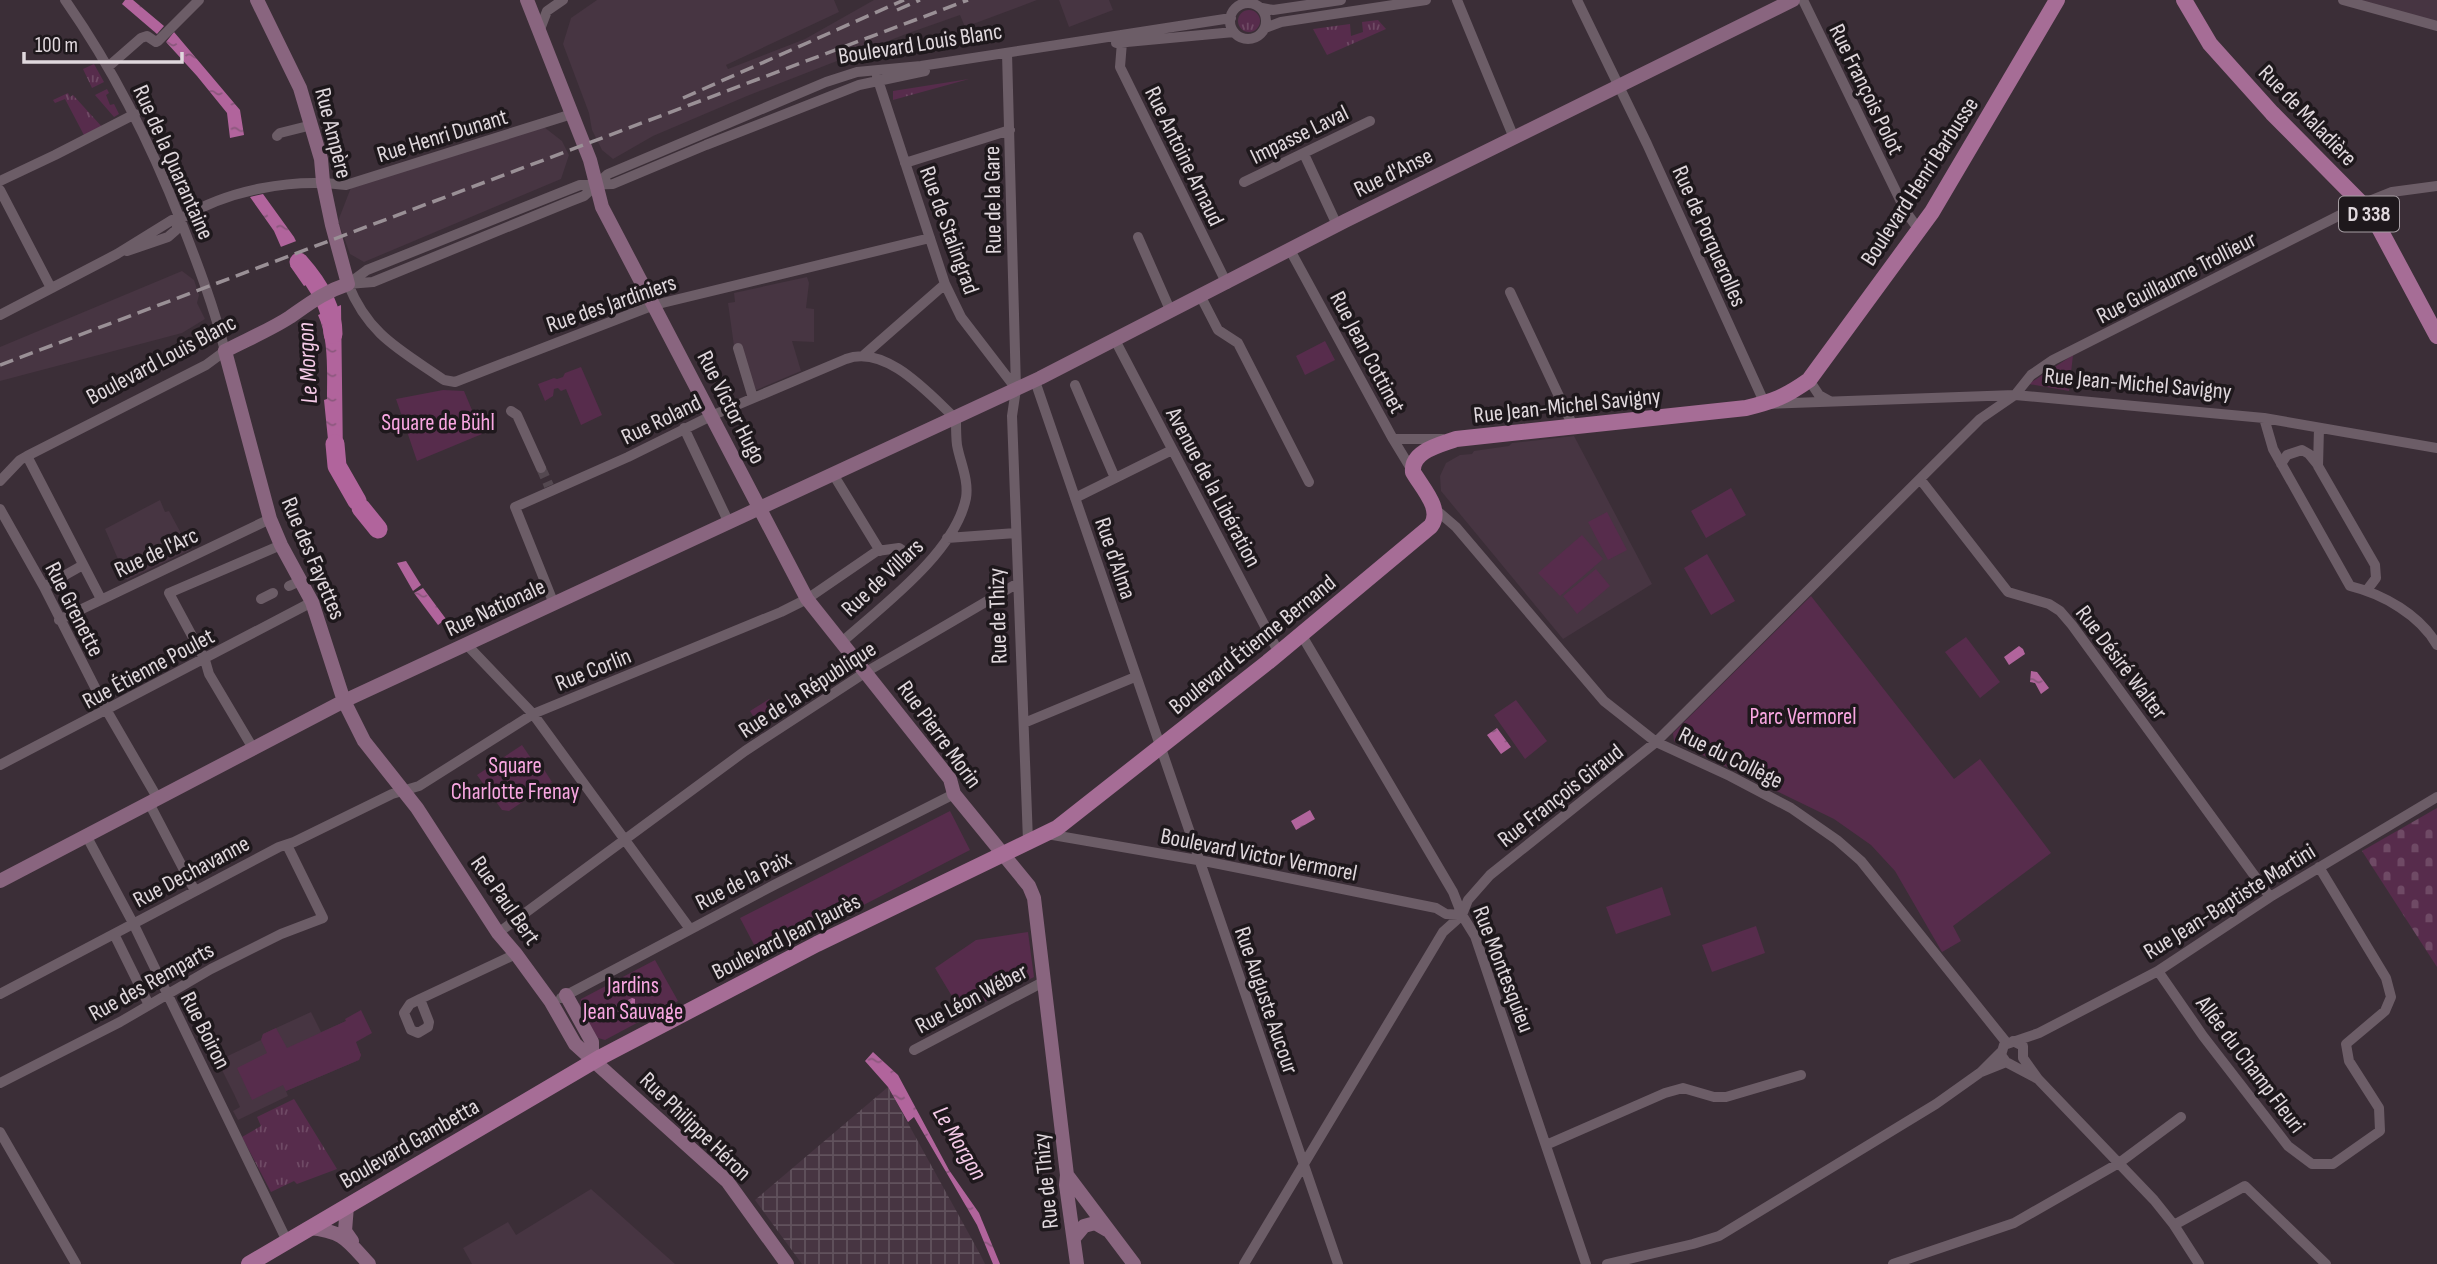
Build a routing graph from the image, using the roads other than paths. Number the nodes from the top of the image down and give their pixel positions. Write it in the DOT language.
graph roads {
  1 [pos="65,0"];
  2 [pos="199,0"];
  3 [pos="257,0"];
  4 [pos="527,0"];
  5 [pos="563,0"];
  6 [pos="1341,0"];
  7 [pos="1426,0"];
  8 [pos="1457,0"];
  9 [pos="1577,0"];
  10 [pos="1793,0"];
  11 [pos="1803,0"];
  12 [pos="2057,0"];
  13 [pos="2184,0"];
  14 [pos="2343,0"];
  15 [pos="1262,8"];
  16 [pos="1231,18"];
  17 [pos="2437,26"];
  18 [pos="1265,28"];
  19 [pos="539,32"];
  20 [pos="1234,32"];
  21 [pos="1122,42"];
  22 [pos="1007,55"];
  23 [pos="109,66"];
  24 [pos="876,75"];
  25 [pos="1617,85"];
  26 [pos="135,114"];
  27 [pos="572,114"];
  28 [pos="1370,121"];
  29 [pos="312,125"];
  30 [pos="1010,130"];
  31 [pos="277,136"];
  32 [pos="1514,138"];
  33 [pos="1304,153"];
  34 [pos="905,163"];
  35 [pos="0,181"];
  36 [pos="323,182"];
  37 [pos="1244,182"];
  38 [pos="595,185"];
  39 [pos="2437,186"];
  40 [pos="0,190"];
  41 [pos="2362,204"];
  42 [pos="180,219"];
  43 [pos="1337,225"];
  44 [pos="1919,230"];
  45 [pos="1138,237"];
  46 [pos="929,238"];
  47 [pos="1290,250"];
  48 [pos="348,284"];
  49 [pos="944,284"];
  50 [pos="1227,284"];
  51 [pos="51,288"];
  52 [pos="1510,292"];
  53 [pos="1201,297"];
  54 [pos="654,305"];
  55 [pos="1171,312"];
  56 [pos="0,315"];
  57 [pos="2437,336"];
  58 [pos="1115,340"];
  59 [pos="738,348"];
  60 [pos="225,351"];
  61 [pos="864,355"];
  62 [pos="1035,381"];
  63 [pos="1804,384"];
  64 [pos="1075,385"];
  65 [pos="1016,389"];
  66 [pos="2015,395"];
  67 [pos="1992,396"];
  68 [pos="752,398"];
  69 [pos="1832,401"];
  70 [pos="1765,404"];
  71 [pos="511,411"];
  72 [pos="711,416"];
  73 [pos="2264,418"];
  74 [pos="956,419"];
  75 [pos="1980,419"];
  76 [pos="1573,426"];
  77 [pos="684,428"];
  78 [pos="2319,428"];
  79 [pos="1393,439"];
  80 [pos="1457,439"];
  81 [pos="2437,448"];
  82 [pos="1172,450"];
  83 [pos="27,456"];
  84 [pos="2281,464"];
  85 [pos="2318,466"];
  86 [pos="541,468"];
  87 [pos="1413,472"];
  88 [pos="832,474"];
  89 [pos="1115,478"];
  90 [pos="1920,479"];
  91 [pos="0,481"];
  92 [pos="1309,482"];
  93 [pos="1075,498"];
  94 [pos="0,509"];
  95 [pos="759,509"];
  96 [pos="1435,509"];
  97 [pos="271,519"];
  98 [pos="729,523"];
  99 [pos="1016,533"];
  100 [pos="947,538"];
  101 [pos="281,545"];
  102 [pos="880,551"];
  103 [pos="908,554"];
  104 [pos="83,565"];
  105 [pos="1018,583"];
  106 [pos="44,587"];
  107 [pos="2367,590"];
  108 [pos="272,593"];
  109 [pos="261,598"];
  110 [pos="101,599"];
  111 [pos="807,599"];
  112 [pos="312,602"];
  113 [pos="554,604"];
  114 [pos="59,620"];
  115 [pos="1301,634"];
  116 [pos="842,642"];
  117 [pos="467,645"];
  118 [pos="2437,645"];
  119 [pos="1279,653"];
  120 [pos="205,660"];
  121 [pos="866,672"];
  122 [pos="1135,677"];
  123 [pos="344,701"];
  124 [pos="107,711"];
  125 [pos="533,714"];
  126 [pos="1024,723"];
  127 [pos="1656,742"];
  128 [pos="1159,748"];
  129 [pos="254,750"];
  130 [pos="0,765"];
  131 [pos="403,789"];
  132 [pos="954,794"];
  133 [pos="2437,797"];
  134 [pos="154,801"];
  135 [pos="1047,834"];
  136 [pos="87,837"];
  137 [pos="624,840"];
  138 [pos="1028,841"];
  139 [pos="287,845"];
  140 [pos="1002,853"];
  141 [pos="1198,860"];
  142 [pos="2319,867"];
  143 [pos="0,881"];
  144 [pos="195,891"];
  145 [pos="2270,897"];
  146 [pos="1462,915"];
  147 [pos="133,923"];
  148 [pos="690,929"];
  149 [pos="498,933"];
  150 [pos="114,934"];
  151 [pos="516,954"];
  152 [pos="2158,971"];
  153 [pos="1045,981"];
  154 [pos="0,994"];
  155 [pos="166,994"];
  156 [pos="566,995"];
  157 [pos="421,999"];
  158 [pos="551,1002"];
  159 [pos="149,1005"];
  160 [pos="2039,1032"];
  161 [pos="914,1050"];
  162 [pos="2008,1052"];
  163 [pos="2024,1054"];
  164 [pos="592,1062"];
  165 [pos="1801,1075"];
  166 [pos="2038,1079"];
  167 [pos="0,1083"];
  168 [pos="2181,1117"];
  169 [pos="0,1132"];
  170 [pos="1546,1145"];
  171 [pos="2119,1163"];
  172 [pos="1303,1164"];
  173 [pos="1068,1175"];
  174 [pos="347,1206"];
  175 [pos="2174,1225"];
  176 [pos="309,1228"];
  177 [pos="1108,1231"];
  178 [pos="1074,1238"];
  179 [pos="287,1241"];
  180 [pos="364,1259"];
  181 [pos="2195,1263"];
  182 [pos="76,1264"];
  183 [pos="249,1264"];
  184 [pos="787,1264"];
  185 [pos="1077,1264"];
  186 [pos="1133,1264"];
  187 [pos="1244,1264"];
  188 [pos="1338,1264"];
  189 [pos="1586,1264"];
  190 [pos="1607,1264"];
  191 [pos="1893,1264"];
  192 [pos="2326,1264"];
  1 -- 23 [label="street, Rue de la Quarantaine"];
  2 -- 23 [label="street"];
  3 -- 29 [label="street, Rue Ampère"];
  4 -- 19 [label="street, Rue Victor Hugo"];
  5 -- 19 [label="street"];
  6 -- 15 [label="street"];
  7 -- 18 [label="street"];
  8 -- 32 [label="street"];
  9 -- 25 [label="street, Rue de Porquerolles"];
  10 -- 25 [label="street, Rue d'Anse"];
  11 -- 44 [label="street, Rue François Polot"];
  12 -- 44 [label="main road, Boulevard Henri Barbusse"];
  13 -- 41 [label="main road, Rue de Maladière / D 338"];
  14 -- 17 [label="street"];
  15 -- 16 [label="street"];
  15 -- 18 [label="street"];
  16 -- 20 [label="street"];
  16 -- 22 [label="street, Boulevard Louis Blanc"];
  18 -- 20 [label="street"];
  19 -- 27 [label="street, Rue Victor Hugo"];
  20 -- 21 [label="street, Boulevard Louis Blanc"];
  21 -- 22 [label="street, Boulevard Louis Blanc"];
  21 -- 50 [label="street, Rue Antoine Arnaud"];
  22 -- 24 [label="street, Boulevard Louis Blanc"];
  22 -- 30 [label="street, Rue de la Gare"];
  23 -- 26 [label="street, Rue de la Quarantaine"];
  24 -- 34 [label="street, Rue de Stalingrad"];
  24 -- 38 [label="street, Boulevard Louis Blanc"];
  25 -- 32 [label="street, Rue d'Anse"];
  25 -- 70 [label="street, Rue de Porquerolles"];
  26 -- 35 [label="street"];
  26 -- 42 [label="street, Rue de la Quarantaine"];
  27 -- 36 [label="street, Rue Henri Dunant"];
  27 -- 38 [label="street, Rue Victor Hugo"];
  28 -- 33 [label="street, Impasse Laval"];
  29 -- 31 [label="street"];
  29 -- 36 [label="street, Rue Ampère"];
  30 -- 34 [label="street"];
  30 -- 65 [label="street, Rue de la Gare"];
  32 -- 43 [label="street, Rue d'Anse"];
  33 -- 37 [label="street, Impasse Laval"];
  33 -- 43 [label="street"];
  34 -- 46 [label="street, Rue de Stalingrad"];
  36 -- 42 [label="street, Rue Henri Dunant"];
  36 -- 48 [label="street, Rue Ampère"];
  38 -- 48 [label="street, Boulevard Louis Blanc"];
  38 -- 54 [label="street, Rue Victor Hugo"];
  39 -- 41 [label="street, Rue Guillaume Trollieur"];
  40 -- 51 [label="street"];
  41 -- 57 [label="main road, Rue de Maladière / D 338"];
  41 -- 66 [label="street, Rue Guillaume Trollieur"];
  42 -- 51 [label="street, Rue Henri Dunant"];
  42 -- 60 [label="street, Rue de la Quarantaine"];
  43 -- 47 [label="street, Rue d'Anse"];
  44 -- 63 [label="main road, Boulevard Henri Barbusse"];
  45 -- 55 [label="street"];
  46 -- 49 [label="street, Rue de Stalingrad"];
  46 -- 54 [label="street, Rue des Jardiniers"];
  47 -- 50 [label="street, Rue d'Anse"];
  47 -- 79 [label="street, Rue Jean Cottinet"];
  48 -- 54 [label="street, Rue des Jardiniers"];
  48 -- 60 [label="street, Boulevard Louis Blanc"];
  49 -- 61 [label="street"];
  49 -- 65 [label="street, Rue de Stalingrad"];
  50 -- 53 [label="street, Rue d'Anse"];
  51 -- 56 [label="street, Rue Henri Dunant"];
  52 -- 76 [label="street"];
  53 -- 55 [label="street, Rue d'Anse"];
  53 -- 92 [label="street"];
  54 -- 72 [label="street, Rue Victor Hugo"];
  55 -- 58 [label="street, Rue d'Anse"];
  58 -- 62 [label="street, Rue d'Anse"];
  58 -- 82 [label="street, Avenue de la Libération"];
  59 -- 68 [label="street"];
  60 -- 83 [label="street, Boulevard Louis Blanc"];
  60 -- 97 [label="street, Rue des Fayettes"];
  61 -- 68 [label="street, Rue Roland"];
  61 -- 74 [label="street"];
  62 -- 65 [label="street, Rue d'Anse"];
  62 -- 93 [label="street, Rue d'Alma"];
  63 -- 69 [label="street"];
  63 -- 70 [label="main road, Rue Jean-Michel Savigny"];
  64 -- 89 [label="street"];
  65 -- 74 [label="street, Rue Nationale"];
  65 -- 99 [label="street, Rue de Thizy"];
  66 -- 67 [label="street, Rue Jean-Michel Savigny"];
  66 -- 73 [label="street, Rue Jean-Michel Savigny"];
  66 -- 75 [label="street, Rue François Giraud"];
  67 -- 69 [label="street, Rue Jean-Michel Savigny"];
  67 -- 75 [label="street, Rue François Giraud"];
  68 -- 72 [label="street, Rue Roland"];
  69 -- 70 [label="street, Rue Jean-Michel Savigny"];
  70 -- 76 [label="main road, Rue Jean-Michel Savigny"];
  71 -- 86 [label="street"];
  72 -- 77 [label="street, Rue Roland"];
  72 -- 95 [label="street, Rue Victor Hugo"];
  73 -- 78 [label="street, Rue Jean-Michel Savigny"];
  73 -- 84 [label="street"];
  74 -- 88 [label="street, Rue Nationale"];
  74 -- 100 [label="street, Rue de Villars"];
  75 -- 90 [label="street, Rue François Giraud"];
  76 -- 80 [label="main road, Rue Jean-Michel Savigny"];
  77 -- 98 [label="street"];
  77 -- 113 [label="street, Rue Roland"];
  78 -- 81 [label="street, Rue Jean-Michel Savigny"];
  78 -- 85 [label="street"];
  79 -- 80 [label="street, Rue Jean-Michel Savigny"];
  79 -- 87 [label="street, Rue Jean Cottinet"];
  80 -- 87 [label="main road, Rue Jean-Michel Savigny"];
  82 -- 89 [label="street"];
  82 -- 119 [label="street, Avenue de la Libération"];
  83 -- 91 [label="street, Boulevard Louis Blanc"];
  83 -- 104 [label="street"];
  84 -- 85 [label="street"];
  84 -- 107 [label="street"];
  85 -- 107 [label="street"];
  87 -- 96 [label="main road"];
  88 -- 95 [label="street, Rue Nationale"];
  88 -- 102 [label="street"];
  89 -- 93 [label="street"];
  90 -- 127 [label="street, Rue François Giraud"];
  90 -- 145 [label="street, Rue Désiré Walter"];
  93 -- 122 [label="street, Rue d'Alma"];
  94 -- 106 [label="street, Rue Grenette"];
  95 -- 98 [label="street, Rue Nationale"];
  95 -- 111 [label="street, Rue Victor Hugo"];
  96 -- 115 [label="main road, Boulevard Étienne Bernand"];
  96 -- 127 [label="street, Rue du Collège"];
  97 -- 101 [label="street, Rue des Fayettes"];
  97 -- 110 [label="street, Rue de l'Arc"];
  98 -- 113 [label="street, Rue Nationale"];
  99 -- 100 [label="street"];
  99 -- 105 [label="street, Rue de Thizy"];
  100 -- 116 [label="street, Rue de Villars"];
  101 -- 112 [label="street, Rue des Fayettes"];
  101 -- 120 [label="street"];
  102 -- 103 [label="street"];
  102 -- 111 [label="street, Rue Corlin"];
  104 -- 106 [label="street"];
  104 -- 110 [label="street"];
  105 -- 121 [label="street, Rue de la République"];
  105 -- 126 [label="street, Rue de Thizy"];
  106 -- 114 [label="street, Rue Grenette"];
  107 -- 118 [label="street"];
  108 -- 109 [label="street"];
  110 -- 114 [label="street, Rue de l'Arc"];
  111 -- 116 [label="street, Rue Victor Hugo"];
  111 -- 125 [label="street, Rue Corlin"];
  112 -- 120 [label="street, Rue Étienne Poulet"];
  112 -- 123 [label="street, Rue des Fayettes"];
  113 -- 117 [label="street, Rue Nationale"];
  114 -- 124 [label="street, Rue Grenette"];
  115 -- 119 [label="main road, Boulevard Étienne Bernand"];
  115 -- 146 [label="street, Rue Montesquieu"];
  116 -- 121 [label="street, Rue Pierre Morin"];
  117 -- 123 [label="street, Rue Nationale"];
  117 -- 125 [label="street"];
  119 -- 128 [label="main road, Boulevard Étienne Bernand"];
  120 -- 124 [label="street, Rue Étienne Poulet"];
  120 -- 129 [label="street"];
  121 -- 132 [label="street, Rue Pierre Morin"];
  121 -- 137 [label="street, Rue de la République"];
  122 -- 126 [label="street"];
  122 -- 128 [label="street, Rue d'Alma"];
  123 -- 129 [label="street, Rue Nationale"];
  123 -- 131 [label="street, Rue Paul Bert"];
  124 -- 130 [label="street, Rue Étienne Poulet"];
  124 -- 134 [label="street, Rue Grenette"];
  125 -- 131 [label="street, Rue Corlin"];
  125 -- 137 [label="street"];
  126 -- 138 [label="street, Rue de Thizy"];
  127 -- 146 [label="street, Rue François Giraud"];
  127 -- 162 [label="street, Rue du Collège"];
  128 -- 135 [label="main road, Boulevard Étienne Bernand"];
  128 -- 141 [label="street, Rue Auguste Aucour"];
  129 -- 134 [label="street, Rue Nationale"];
  131 -- 139 [label="street, Rue Dechavanne"];
  131 -- 149 [label="street, Rue Paul Bert"];
  132 -- 140 [label="street, Rue Pierre Morin"];
  132 -- 148 [label="street, Rue de la Paix"];
  133 -- 142 [label="street, Rue Jean-Baptiste Martini"];
  134 -- 136 [label="street, Rue Nationale"];
  134 -- 144 [label="street, Rue Grenette"];
  135 -- 138 [label="main road, Boulevard Étienne Bernand"];
  135 -- 141 [label="street, Boulevard Victor Vermorel"];
  136 -- 143 [label="street, Rue Nationale"];
  136 -- 147 [label="street, Rue Boiron"];
  137 -- 148 [label="street"];
  137 -- 149 [label="street, Rue de la République"];
  138 -- 140 [label="main road"];
  139 -- 144 [label="street, Rue Dechavanne"];
  139 -- 155 [label="street, Rue des Remparts"];
  140 -- 153 [label="street, Rue de Thizy"];
  140 -- 164 [label="main road, Boulevard Jean Jaurès"];
  141 -- 146 [label="street, Boulevard Victor Vermorel"];
  141 -- 172 [label="street, Rue Auguste Aucour"];
  142 -- 145 [label="street, Rue Jean-Baptiste Martini"];
  142 -- 152 [label="street, Allée du Champ Fleuri"];
  144 -- 147 [label="street, Rue Dechavanne"];
  145 -- 152 [label="street, Rue Jean-Baptiste Martini"];
  146 -- 170 [label="street, Rue Montesquieu"];
  146 -- 172 [label="street, Rue François Giraud"];
  147 -- 150 [label="street, Rue Dechavanne"];
  147 -- 155 [label="street, Rue Boiron"];
  148 -- 156 [label="street, Rue de la Paix"];
  149 -- 151 [label="street, Rue Paul Bert"];
  150 -- 154 [label="street, Rue Dechavanne"];
  150 -- 159 [label="street"];
  151 -- 157 [label="street"];
  151 -- 158 [label="street, Rue Paul Bert"];
  152 -- 160 [label="street, Rue Jean-Baptiste Martini"];
  153 -- 161 [label="street, Rue Léon Wéber"];
  153 -- 173 [label="street, Rue de Thizy"];
  155 -- 159 [label="street, Rue des Remparts"];
  155 -- 179 [label="street, Rue Boiron"];
  156 -- 158 [label="street, Rue de la Paix"];
  156 -- 164 [label="street"];
  158 -- 164 [label="street, Rue Paul Bert"];
  159 -- 167 [label="street, Rue des Remparts"];
  160 -- 162 [label="street, Rue Jean-Baptiste Martini"];
  160 -- 163 [label="street, Rue Jean-Baptiste Martini"];
  162 -- 163 [label="street, Rue Jean-Baptiste Martini"];
  162 -- 163 [label="street"];
  162 -- 166 [label="street"];
  162 -- 190 [label="street, Rue Jean-Baptiste Martini"];
  163 -- 166 [label="street"];
  164 -- 174 [label="main road, Boulevard Gambetta"];
  164 -- 184 [label="street, Rue Philippe Héron"];
  165 -- 170 [label="street"];
  166 -- 171 [label="street"];
  168 -- 171 [label="street"];
  169 -- 182 [label="street"];
  170 -- 189 [label="street, Rue Montesquieu"];
  171 -- 175 [label="street"];
  171 -- 191 [label="street"];
  172 -- 187 [label="street, Rue François Giraud"];
  172 -- 188 [label="street, Rue Auguste Aucour"];
  173 -- 177 [label="street"];
  173 -- 178 [label="street, Rue de Thizy"];
  174 -- 176 [label="main road, Boulevard Gambetta"];
  174 -- 180 [label="street"];
  175 -- 181 [label="street"];
  175 -- 192 [label="street"];
  176 -- 179 [label="main road, Boulevard Gambetta"];
  176 -- 180 [label="street"];
  177 -- 178 [label="street"];
  177 -- 186 [label="street"];
  178 -- 185 [label="street, Rue de Thizy"];
  179 -- 183 [label="main road, Boulevard Gambetta"];
}
